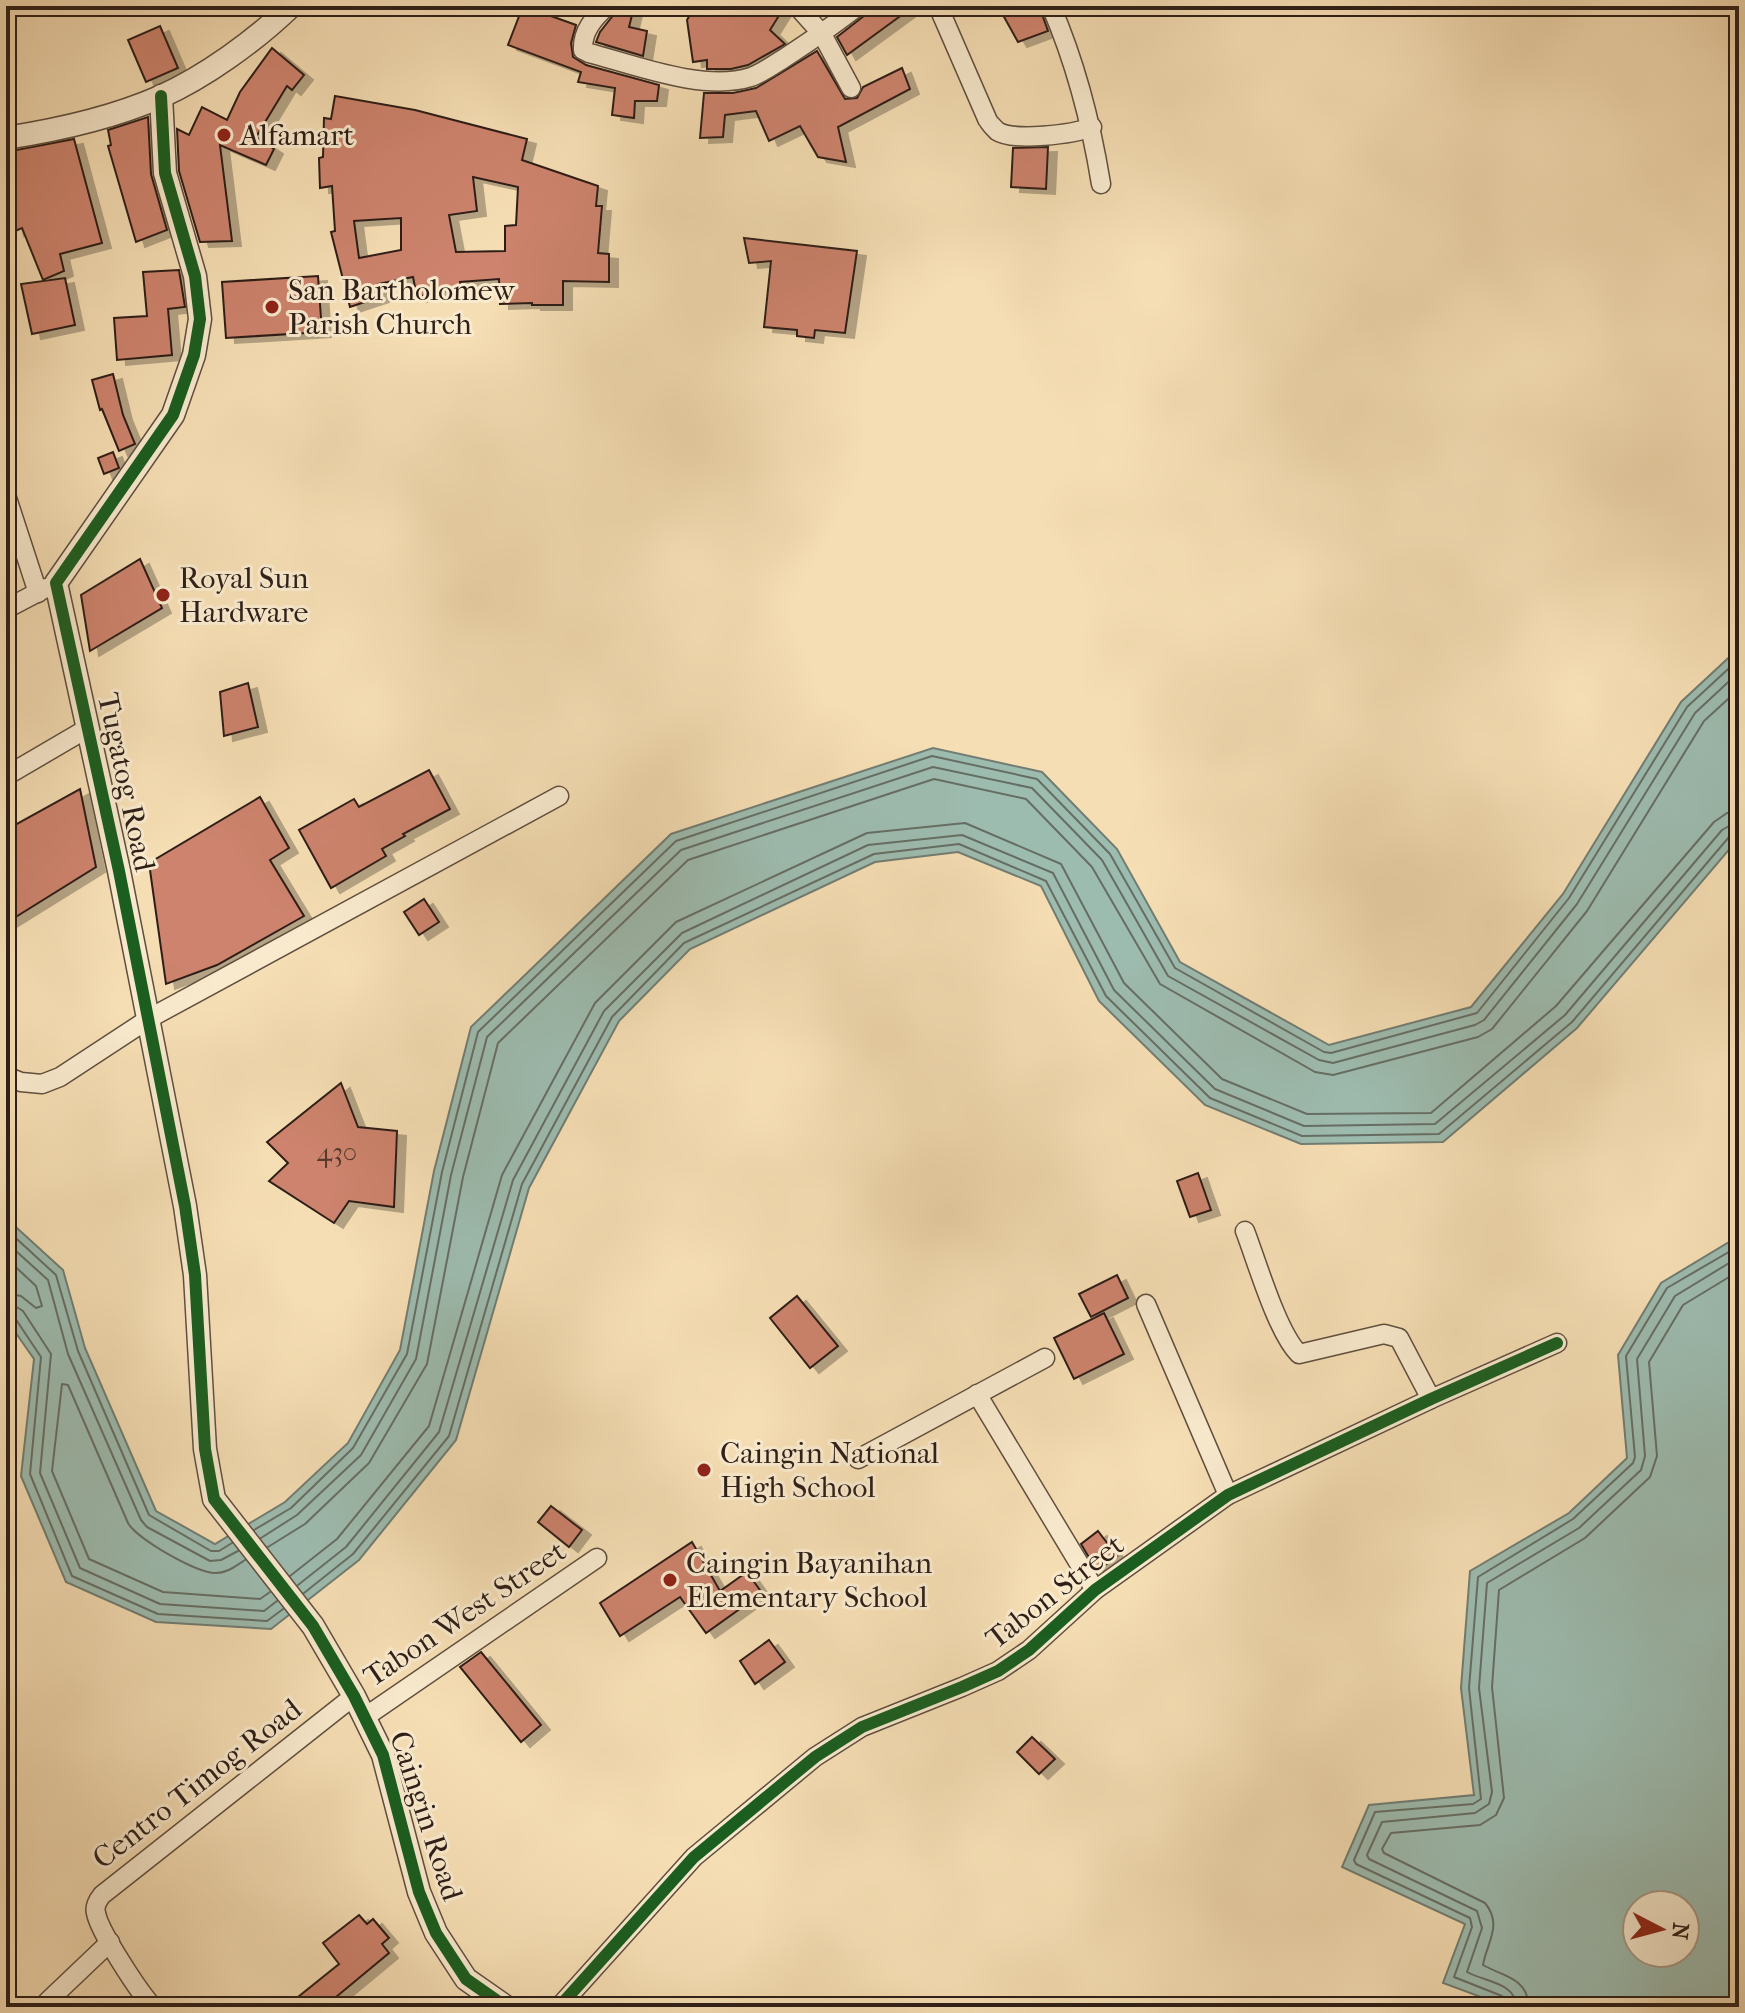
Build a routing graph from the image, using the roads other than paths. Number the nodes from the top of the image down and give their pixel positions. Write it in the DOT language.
graph roads {
  1 [pos="291,6"];
  2 [pos="607,6"];
  3 [pos="797,6"];
  4 [pos="858,6"];
  5 [pos="938,6"];
  6 [pos="1051,6"];
  7 [pos="822,34"];
  8 [pos="851,88"];
  9 [pos="161,96"];
  10 [pos="1092,127"];
  11 [pos="6,138"];
  12 [pos="1101,184"];
  13 [pos="6,495"];
  14 [pos="47,588"];
  15 [pos="6,609"];
  16 [pos="88,728"];
  17 [pos="6,776"];
  18 [pos="559,796"];
  19 [pos="150,1018"];
  20 [pos="6,1076"];
  21 [pos="1245,1231"];
  22 [pos="1146,1304"];
  23 [pos="1557,1343"];
  24 [pos="1045,1358"];
  25 [pos="977,1394"];
  26 [pos="1431,1399"];
  27 [pos="858,1459"];
  28 [pos="1228,1495"];
  29 [pos="597,1558"];
  30 [pos="1095,1590"];
  31 [pos="313,1626"];
  32 [pos="354,1696"];
  33 [pos="365,1717"];
  34 [pos="110,1942"];
  35 [pos="46,2007"];
  36 [pos="153,2007"];
  37 [pos="506,2007"];
  38 [pos="559,2007"];
  1 -- 9 [label="street"];
  2 -- 7 [label="street"];
  3 -- 7 [label="street"];
  4 -- 7 [label="street"];
  5 -- 10 [label="street"];
  6 -- 10 [label="street"];
  7 -- 8 [label="street"];
  9 -- 11 [label="street"];
  9 -- 14 [label="street"];
  10 -- 12 [label="street"];
  13 -- 14 [label="street"];
  14 -- 15 [label="street"];
  14 -- 16 [label="street, Tugatog Road"];
  16 -- 17 [label="street"];
  16 -- 19 [label="street, Tugatog Road"];
  18 -- 19 [label="street"];
  19 -- 20 [label="street"];
  19 -- 31 [label="street, Tugatog Road"];
  21 -- 26 [label="street"];
  22 -- 28 [label="street"];
  23 -- 26 [label="street, Tabon Street"];
  24 -- 25 [label="street"];
  25 -- 27 [label="street"];
  25 -- 30 [label="street"];
  26 -- 28 [label="street, Tabon Street"];
  28 -- 30 [label="street, Tabon Street"];
  29 -- 33 [label="street, Tabon West Street"];
  30 -- 38 [label="street, Tabon Street"];
  31 -- 32 [label="street, Caingin Road"];
  32 -- 33 [label="street, Caingin Road"];
  32 -- 34 [label="street, Centro Timog Road"];
  33 -- 37 [label="street, Caingin Road"];
  34 -- 35 [label="street"];
  34 -- 36 [label="street, Centro Timog Road"];
}
